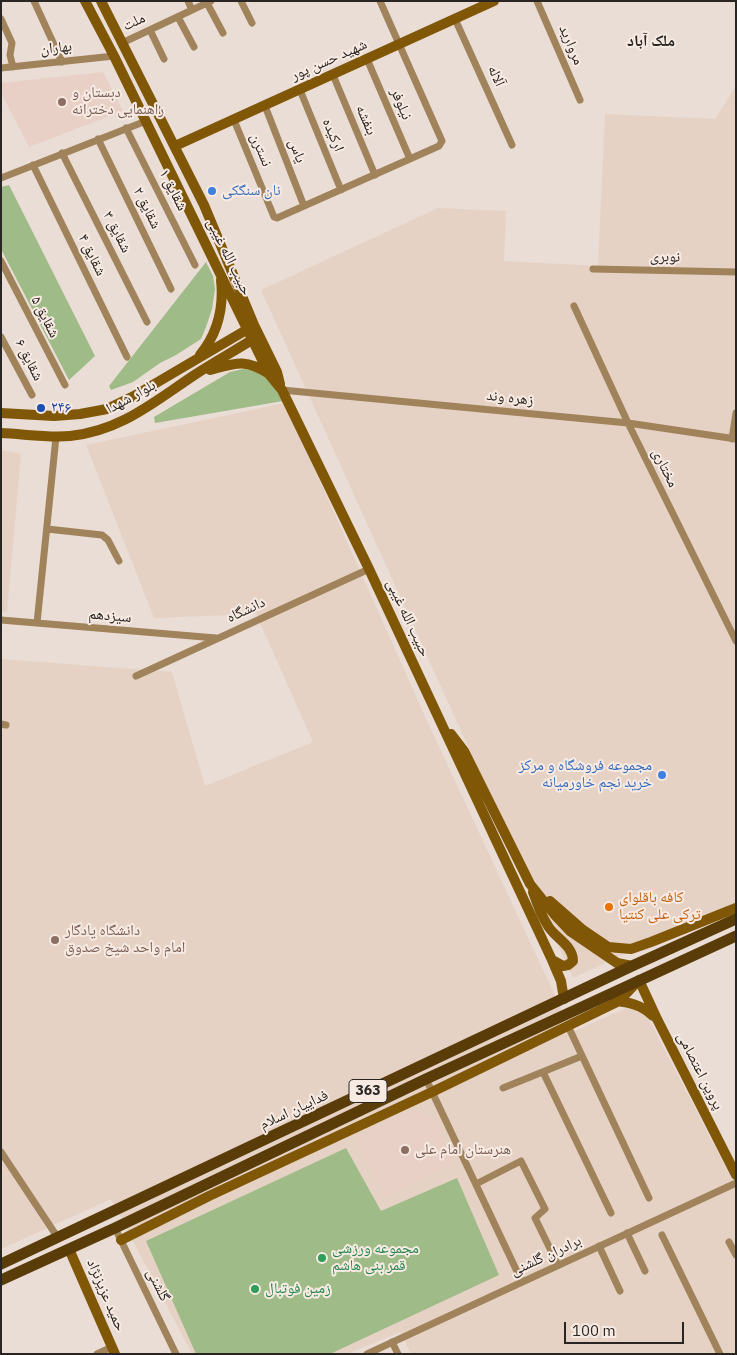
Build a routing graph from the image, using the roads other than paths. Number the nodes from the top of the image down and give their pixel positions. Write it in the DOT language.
graph roads {
  1 [pos="34,1"];
  2 [pos="85,1"];
  3 [pos="101,1"];
  4 [pos="188,1"];
  5 [pos="241,1"];
  6 [pos="380,1"];
  7 [pos="538,1"];
  8 [pos="209,2"];
  9 [pos="492,2"];
  10 [pos="192,10"];
  11 [pos="178,17"];
  12 [pos="1,19"];
  13 [pos="455,19"];
  14 [pos="252,23"];
  15 [pos="150,30"];
  16 [pos="223,33"];
  17 [pos="122,43"];
  18 [pos="399,44"];
  19 [pos="194,46"];
  20 [pos="114,56"];
  21 [pos="367,59"];
  22 [pos="164,60"];
  23 [pos="62,62"];
  24 [pos="12,67"];
  25 [pos="1,68"];
  26 [pos="333,75"];
  27 [pos="300,90"];
  28 [pos="580,100"];
  29 [pos="265,106"];
  30 [pos="234,120"];
  31 [pos="146,121"];
  32 [pos="126,128"];
  33 [pos="98,140"];
  34 [pos="512,145"];
  35 [pos="175,146"];
  36 [pos="62,154"];
  37 [pos="410,159"];
  38 [pos="33,165"];
  39 [pos="375,175"];
  40 [pos="1,178"];
  41 [pos="341,190"];
  42 [pos="204,205"];
  43 [pos="304,206"];
  44 [pos="191,212"];
  45 [pos="1,261"];
  46 [pos="195,265"];
  47 [pos="593,269"];
  48 [pos="736,272"];
  49 [pos="221,273"];
  50 [pos="171,289"];
  51 [pos="574,306"];
  52 [pos="147,322"];
  53 [pos="251,327"];
  54 [pos="1,337"];
  55 [pos="256,338"];
  56 [pos="127,357"];
  57 [pos="196,360"];
  58 [pos="197,374"];
  59 [pos="270,374"];
  60 [pos="65,385"];
  61 [pos="282,390"];
  62 [pos="32,395"];
  63 [pos="736,413"];
  64 [pos="1,414"];
  65 [pos="628,424"];
  66 [pos="1,433"];
  67 [pos="56,437"];
  68 [pos="734,439"];
  69 [pos="47,529"];
  70 [pos="120,561"];
  71 [pos="369,569"];
  72 [pos="1,620"];
  73 [pos="37,623"];
  74 [pos="217,638"];
  75 [pos="736,641"];
  76 [pos="136,676"];
  77 [pos="442,724"];
  78 [pos="530,884"];
  79 [pos="736,908"];
  80 [pos="736,919"];
  81 [pos="736,936"];
  82 [pos="552,960"];
  83 [pos="632,966"];
  84 [pos="639,980"];
  85 [pos="564,999"];
  86 [pos="598,999"];
  87 [pos="619,1001"];
  88 [pos="657,1019"];
  89 [pos="568,1026"];
  90 [pos="582,1056"];
  91 [pos="543,1072"];
  92 [pos="426,1079"];
  93 [pos="502,1088"];
  94 [pos="432,1092"];
  95 [pos="1,1152"];
  96 [pos="736,1175"];
  97 [pos="736,1183"];
  98 [pos="476,1184"];
  99 [pos="649,1198"];
  100 [pos="611,1213"];
  101 [pos="115,1228"];
  102 [pos="627,1233"];
  103 [pos="662,1235"];
  104 [pos="58,1238"];
  105 [pos="121,1240"];
  106 [pos="729,1242"];
  107 [pos="599,1246"];
  108 [pos="69,1249"];
  109 [pos="736,1255"];
  110 [pos="1,1264"];
  111 [pos="558,1265"];
  112 [pos="645,1271"];
  113 [pos="1,1280"];
  114 [pos="522,1282"];
  115 [pos="620,1291"];
  116 [pos="392,1342"];
  117 [pos="113,1351"];
  118 [pos="97,1354"];
  119 [pos="176,1354"];
  120 [pos="367,1354"];
  121 [pos="398,1354"];
  122 [pos="720,1354"];
  1 -- 23 [label="street"];
  2 -- 20 [label="main road, حبیب الله غیبی"];
  3 -- 17 [label="main road, حبیب الله غیبی"];
  4 -- 10 [label="street"];
  5 -- 14 [label="street"];
  6 -- 18 [label="street"];
  7 -- 28 [label="street, مروارید"];
  8 -- 10 [label="street, ملت"];
  8 -- 16 [label="street"];
  9 -- 13 [label="main road, شهید حسن پور"];
  10 -- 11 [label="street, ملت"];
  11 -- 15 [label="street, ملت"];
  11 -- 19 [label="street"];
  12 -- 24 [label="street"];
  13 -- 18 [label="main road, شهید حسن پور"];
  13 -- 34 [label="street, آلاله"];
  15 -- 17 [label="street, ملت"];
  15 -- 22 [label="street"];
  17 -- 35 [label="main road, حبیب الله غیبی"];
  18 -- 21 [label="main road, شهید حسن پور"];
  18 -- 37 [label="street"];
  20 -- 23 [label="street, بهاران"];
  20 -- 31 [label="main road, حبیب الله غیبی"];
  21 -- 26 [label="main road, شهید حسن پور"];
  21 -- 37 [label="street, نیلوفر"];
  23 -- 24 [label="street, بهاران"];
  24 -- 25 [label="street, بهاران"];
  26 -- 27 [label="main road, شهید حسن پور"];
  26 -- 39 [label="street, بنفشه"];
  27 -- 29 [label="main road, شهید حسن پور"];
  27 -- 41 [label="street, ارکیده"];
  29 -- 30 [label="main road, شهید حسن پور"];
  29 -- 43 [label="street, یاس"];
  30 -- 35 [label="main road, شهید حسن پور"];
  30 -- 43 [label="street, نسترن"];
  31 -- 32 [label="street"];
  31 -- 44 [label="main road, حبیب الله غیبی"];
  32 -- 33 [label="street"];
  32 -- 46 [label="street, شقایق ۱"];
  33 -- 36 [label="street"];
  33 -- 50 [label="street, شقایق ۲"];
  35 -- 42 [label="main road, حبیب الله غیبی"];
  36 -- 38 [label="street"];
  36 -- 52 [label="street, شقایق ۳"];
  37 -- 39 [label="street"];
  38 -- 40 [label="street"];
  38 -- 56 [label="street, شقایق ۴"];
  39 -- 41 [label="street"];
  41 -- 43 [label="street"];
  42 -- 44 [label="main road"];
  42 -- 53 [label="main road, حبیب الله غیبی"];
  44 -- 49 [label="main road, حبیب الله غیبی"];
  45 -- 60 [label="street, شقایق ۵"];
  47 -- 48 [label="street, نوبری"];
  49 -- 53 [label="main road, حبیب الله غیبی"];
  49 -- 57 [label="main road"];
  51 -- 65 [label="street, مختاری"];
  53 -- 55 [label="main road, حبیب الله غیبی"];
  53 -- 57 [label="main road, بلوار شهدا"];
  54 -- 62 [label="street, شقایق ۶"];
  55 -- 58 [label="main road, بلوار شهدا"];
  55 -- 59 [label="main road, حبیب الله غیبی"];
  55 -- 61 [label="main road, حبیب الله غیبی"];
  57 -- 64 [label="main road, بلوار شهدا"];
  58 -- 59 [label="main road"];
  58 -- 67 [label="main road, بلوار شهدا"];
  59 -- 61 [label="main road, حبیب الله غیبی"];
  61 -- 65 [label="street, زهره وند"];
  61 -- 71 [label="main road, حبیب الله غیبی"];
  63 -- 68 [label="street"];
  65 -- 68 [label="street, زهره وند"];
  65 -- 75 [label="street, مختاری"];
  66 -- 67 [label="main road, بلوار شهدا"];
  67 -- 69 [label="street"];
  69 -- 70 [label="street"];
  69 -- 73 [label="street"];
  71 -- 74 [label="street, دانشگاه"];
  71 -- 77 [label="main road, حبیب الله غیبی"];
  72 -- 73 [label="street, سیزدهم"];
  73 -- 74 [label="street, سیزدهم"];
  74 -- 76 [label="street, دانشگاه"];
  77 -- 78 [label="main road, حبیب الله غیبی"];
  77 -- 82 [label="main road, حبیب الله غیبی"];
  78 -- 79 [label="main road"];
  78 -- 82 [label="main road"];
  78 -- 83 [label="main road, حبیب الله غیبی"];
  80 -- 83 [label="main road, فداییان اسلام / 363"];
  81 -- 84 [label="main road, فداییان اسلام / 363"];
  82 -- 85 [label="main road, حبیب الله غیبی"];
  83 -- 84 [label="main road"];
  83 -- 85 [label="main road, فداییان اسلام / 363"];
  84 -- 86 [label="main road, فداییان اسلام / 363"];
  84 -- 87 [label="main road"];
  84 -- 88 [label="main road, پروین اعتصامی"];
  85 -- 104 [label="main road, فداییان اسلام / 363"];
  86 -- 87 [label="main road"];
  86 -- 92 [label="main road, فداییان اسلام / 363"];
  87 -- 88 [label="main road"];
  87 -- 89 [label="main road"];
  88 -- 96 [label="main road, پروین اعتصامی"];
  89 -- 90 [label="street"];
  89 -- 94 [label="main road"];
  90 -- 91 [label="street"];
  90 -- 99 [label="street"];
  91 -- 93 [label="street"];
  91 -- 100 [label="street"];
  92 -- 94 [label="street"];
  92 -- 101 [label="main road, فداییان اسلام / 363"];
  94 -- 98 [label="street"];
  94 -- 105 [label="main road"];
  95 -- 104 [label="street"];
  97 -- 102 [label="street, برادران گلشنی"];
  98 -- 111 [label="street"];
  98 -- 114 [label="street"];
  101 -- 105 [label="street, گلشنی"];
  101 -- 108 [label="main road, فداییان اسلام / 363"];
  102 -- 107 [label="street, برادران گلشنی"];
  102 -- 112 [label="street"];
  103 -- 122 [label="street"];
  104 -- 110 [label="main road, فداییان اسلام / 363"];
  105 -- 119 [label="street, گلشنی"];
  106 -- 109 [label="street"];
  107 -- 111 [label="street, برادران گلشنی"];
  107 -- 115 [label="street"];
  108 -- 113 [label="main road, فداییان اسلام / 363"];
  108 -- 117 [label="main road, حمید عزیزنژاد"];
  111 -- 114 [label="street, برادران گلشنی"];
  114 -- 116 [label="street, برادران گلشنی"];
  116 -- 120 [label="street, برادران گلشنی"];
  116 -- 121 [label="street"];
  117 -- 118 [label="street"];
}
